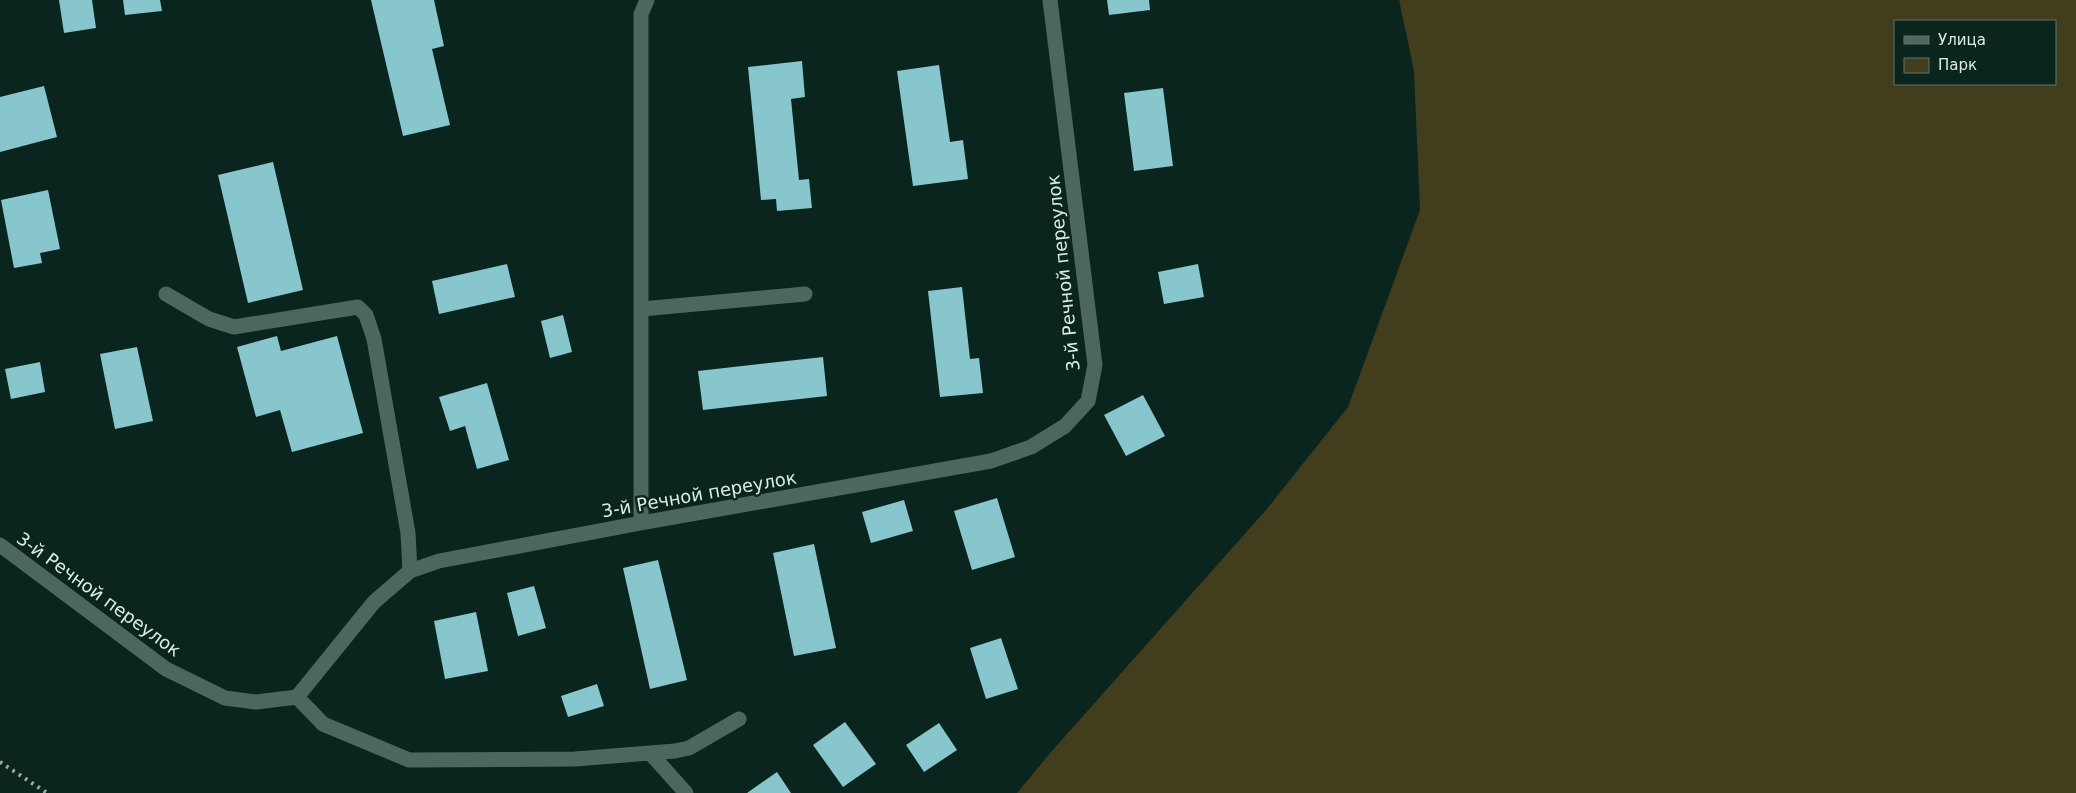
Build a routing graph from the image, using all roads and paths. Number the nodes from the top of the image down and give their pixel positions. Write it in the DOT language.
graph roads {
  1 [pos="648,0"];
  2 [pos="1050,0"];
  3 [pos="166,294"];
  4 [pos="805,294"];
  5 [pos="642,309"];
  6 [pos="641,523"];
  7 [pos="0,545"];
  8 [pos="410,571"];
  9 [pos="297,697"];
  10 [pos="739,719"];
  11 [pos="651,754"];
  12 [pos="686,793"];
  1 -- 5 [label="street"];
  2 -- 6 [label="street, 3-й Речной переулок"];
  3 -- 8 [label="street"];
  4 -- 5 [label="street"];
  5 -- 6 [label="street"];
  6 -- 8 [label="street, 3-й Речной переулок"];
  7 -- 9 [label="street, 3-й Речной переулок"];
  8 -- 9 [label="street, 3-й Речной переулок"];
  9 -- 11 [label="street"];
  10 -- 11 [label="street"];
  11 -- 12 [label="street"];
}
